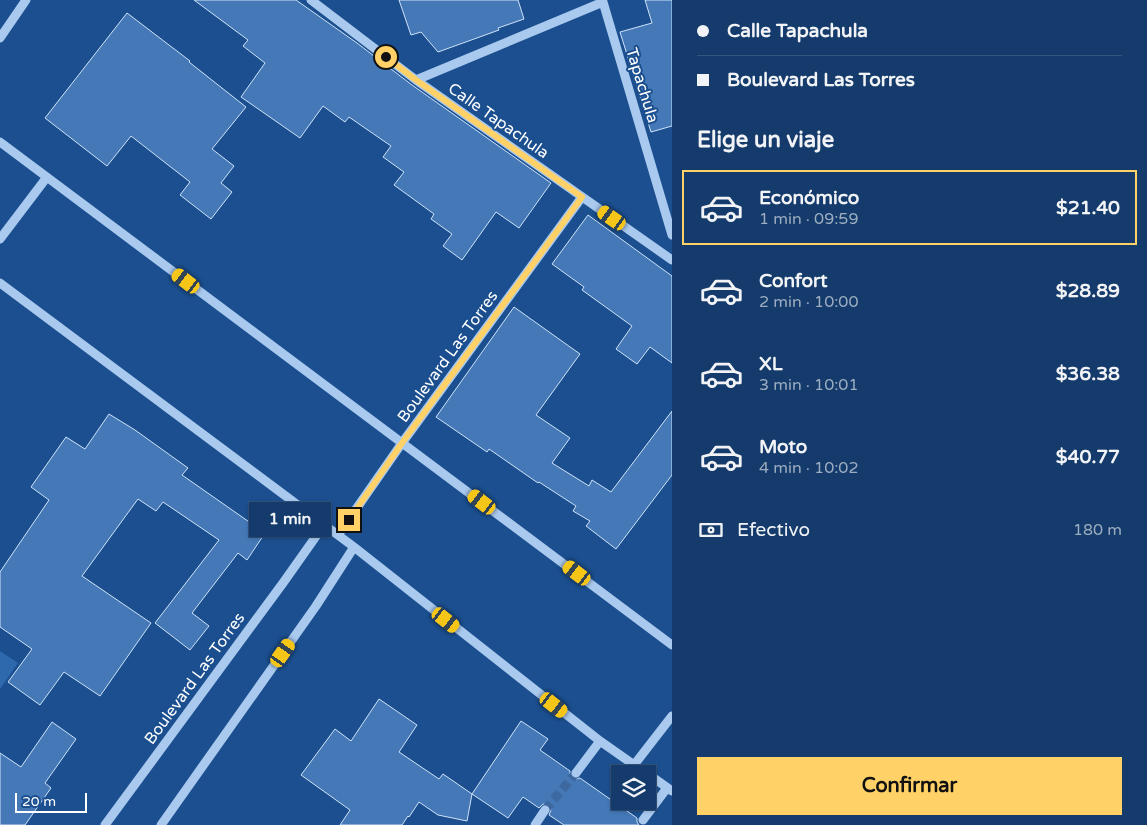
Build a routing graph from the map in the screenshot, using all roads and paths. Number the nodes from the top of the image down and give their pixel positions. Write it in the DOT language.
graph roads {
  1 [pos="26,0"];
  2 [pos="311,0"];
  3 [pos="0,38"];
  4 [pos="416,80"];
  5 [pos="0,142"];
  6 [pos="47,177"];
  7 [pos="582,197"];
  8 [pos="672,235"];
  9 [pos="0,239"];
  10 [pos="672,260"];
  11 [pos="0,283"];
  12 [pos="402,443"];
  13 [pos="324,525"];
  14 [pos="338,536"];
  15 [pos="354,547"];
  16 [pos="672,644"];
  17 [pos="672,716"];
  18 [pos="600,741"];
  19 [pos="634,765"];
  20 [pos="576,773"];
  21 [pos="656,780"];
  22 [pos="670,789"];
  23 [pos="546,810"];
  24 [pos="643,820"];
  25 [pos="105,825"];
  26 [pos="161,825"];
  27 [pos="535,825"];
  1 -- 3 [label="street"];
  2 -- 4 [label="street, Calle Tapachula"];
  4 -- 7 [label="street, Calle Tapachula"];
  4 -- 8 [label="street, Tapachula"];
  5 -- 6 [label="street"];
  6 -- 9 [label="street"];
  6 -- 12 [label="street"];
  7 -- 10 [label="street, Calle Tapachula"];
  7 -- 12 [label="street, Boulevard Las Torres"];
  11 -- 13 [label="street"];
  12 -- 14 [label="street, Boulevard Las Torres"];
  12 -- 16 [label="street"];
  13 -- 14 [label="street"];
  13 -- 25 [label="street, Boulevard Las Torres"];
  14 -- 15 [label="street"];
  15 -- 18 [label="street"];
  15 -- 26 [label="street"];
  17 -- 19 [label="street"];
  18 -- 19 [label="street"];
  18 -- 20 [label="street"];
  21 -- 22 [label="street"];
  22 -- 24 [label="street"];
  23 -- 27 [label="street"];
}
